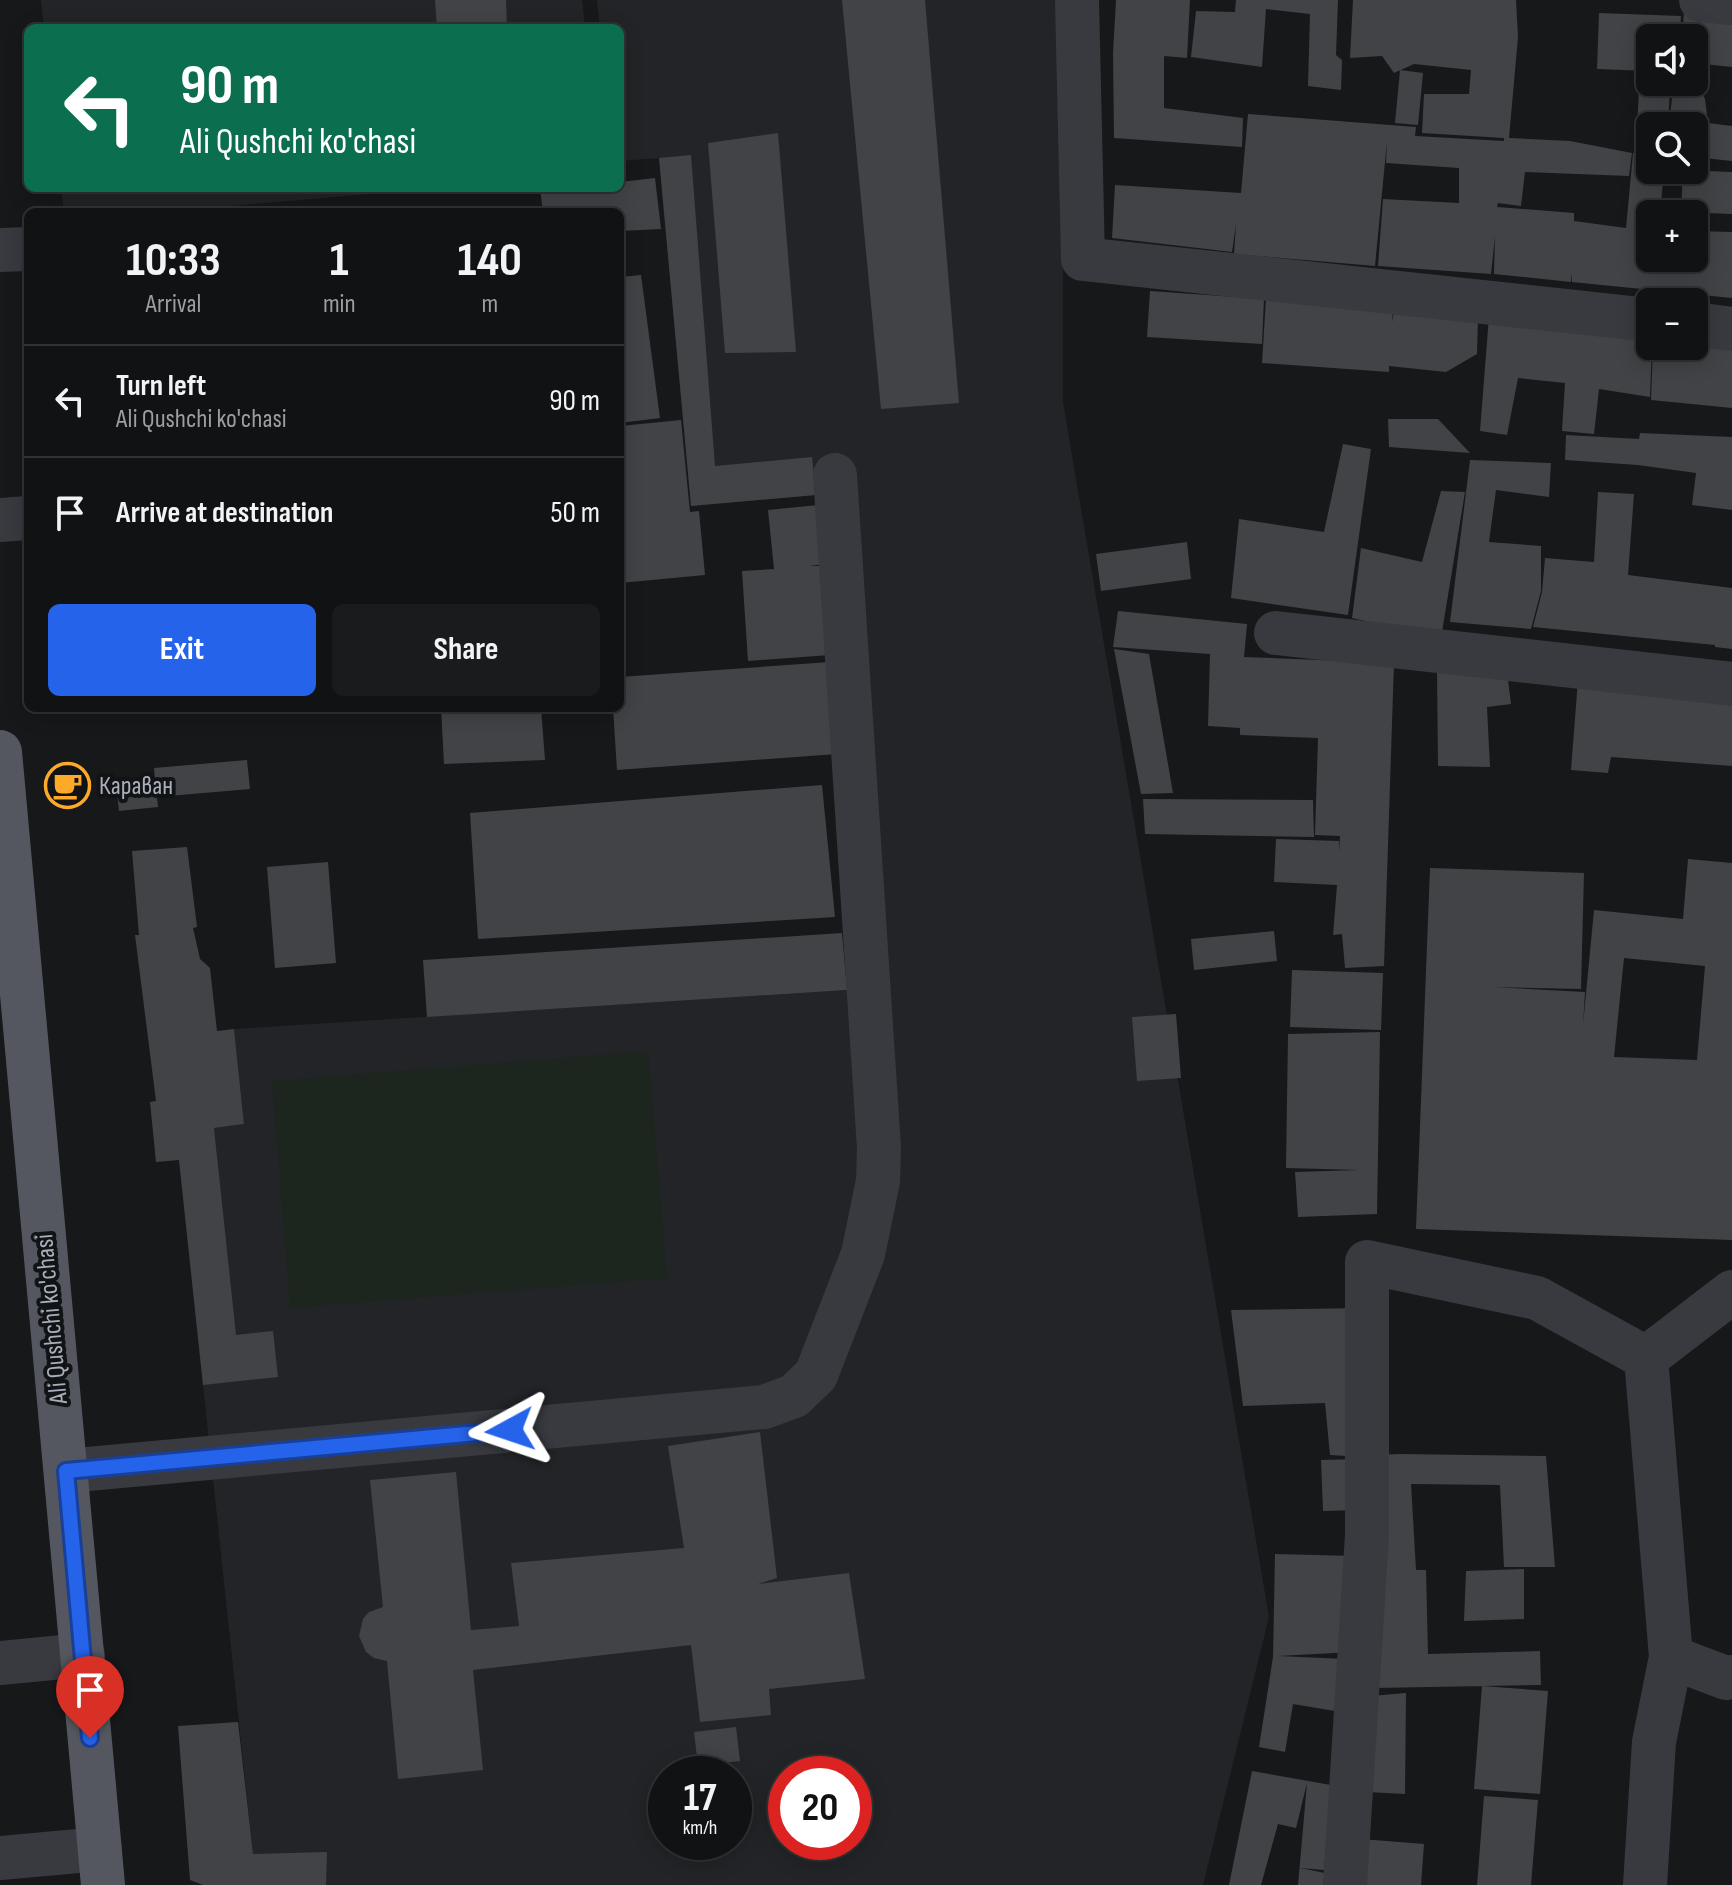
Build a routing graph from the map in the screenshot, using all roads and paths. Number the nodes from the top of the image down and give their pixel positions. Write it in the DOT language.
graph roads {
  1 [pos="1077,0"];
  2 [pos="1701,0"];
  3 [pos="1732,3"];
  4 [pos="24,249"];
  5 [pos="0,250"];
  6 [pos="1636,318"];
  7 [pos="1708,326"];
  8 [pos="1732,329"];
  9 [pos="835,475"];
  10 [pos="24,518"];
  11 [pos="0,520"];
  12 [pos="1276,633"];
  13 [pos="1732,684"];
  14 [pos="0,752"];
  15 [pos="4,842"];
  16 [pos="1732,1292"];
  17 [pos="1646,1358"];
  18 [pos="66,1471"];
  19 [pos="83,1655"];
  20 [pos="1671,1657"];
  21 [pos="0,1663"];
  22 [pos="1732,1677"];
  23 [pos="0,1858"];
  24 [pos="102,1867"];
  25 [pos="1345,1885"];
  26 [pos="1645,1885"];
  1 -- 6 [label="street"];
  2 -- 3 [label="street"];
  4 -- 5 [label="street"];
  7 -- 8 [label="street"];
  9 -- 18 [label="street"];
  10 -- 11 [label="street"];
  12 -- 13 [label="street"];
  14 -- 15 [label="main road, Ali Qushchi ko'chasi"];
  15 -- 18 [label="main road, Ali Qushchi ko'chasi"];
  16 -- 17 [label="street"];
  17 -- 20 [label="street"];
  17 -- 25 [label="street"];
  18 -- 19 [label="main road, Ali Qushchi ko'chasi"];
  19 -- 21 [label="street"];
  19 -- 24 [label="main road, Ali Qushchi ko'chasi"];
  20 -- 22 [label="street"];
  20 -- 26 [label="street"];
  23 -- 24 [label="street"];
}
